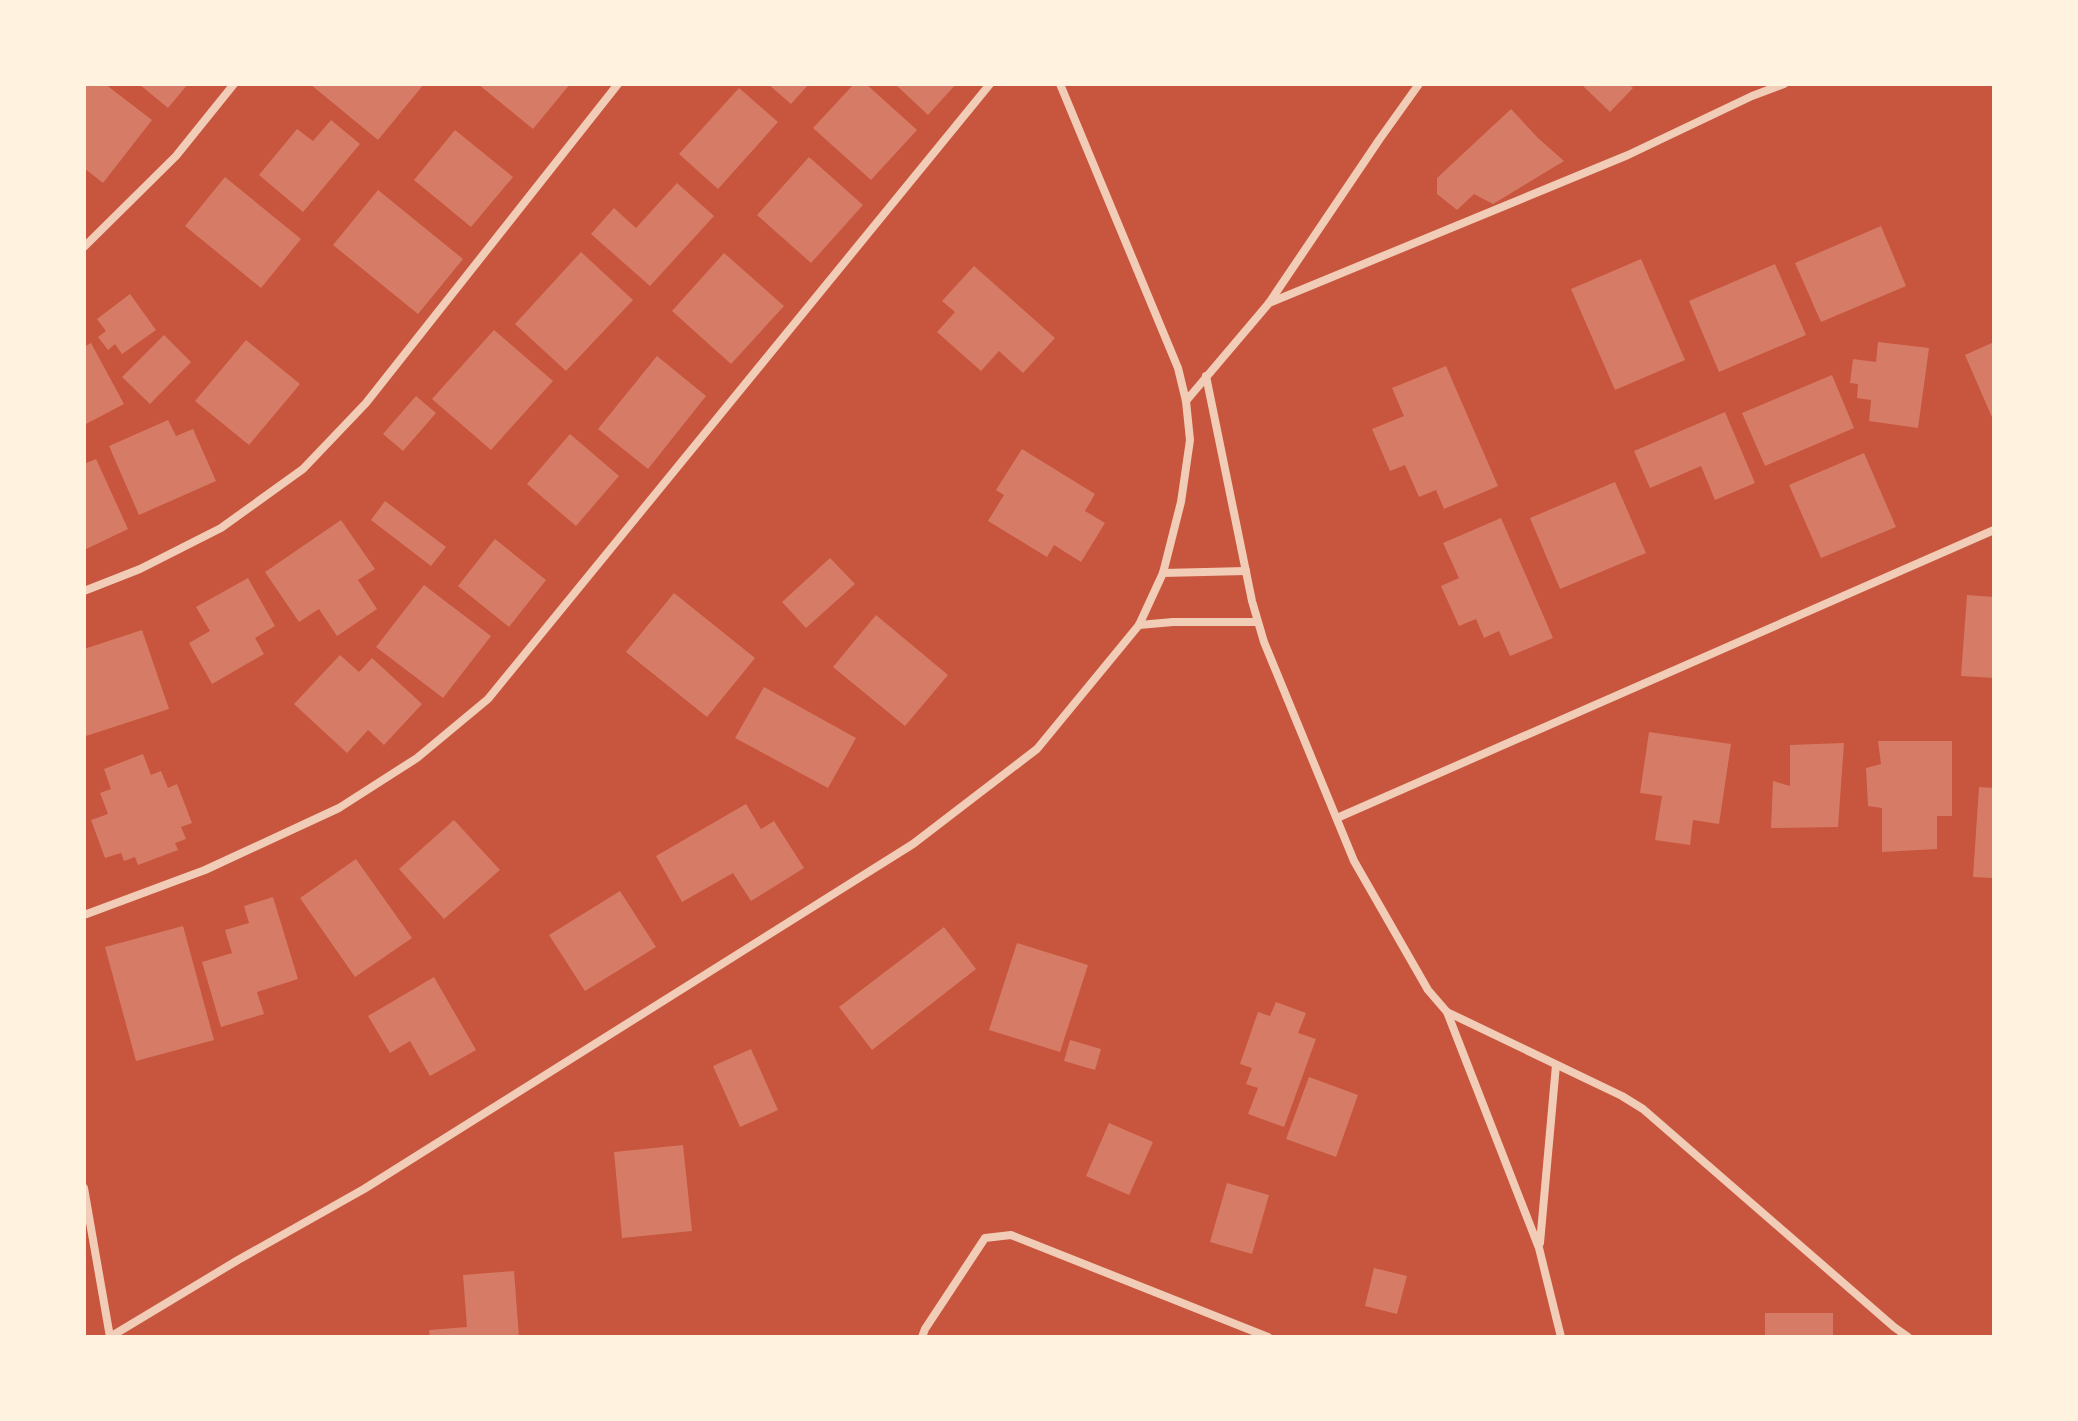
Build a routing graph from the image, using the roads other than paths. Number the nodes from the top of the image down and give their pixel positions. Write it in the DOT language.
graph roads {
  1 [pos="234,84"];
  2 [pos="618,84"];
  3 [pos="990,84"];
  4 [pos="1060,84"];
  5 [pos="1419,84"];
  6 [pos="1784,84"];
  7 [pos="84,247"];
  8 [pos="1269,303"];
  9 [pos="1206,376"];
  10 [pos="1186,401"];
  11 [pos="1994,530"];
  12 [pos="1246,571"];
  13 [pos="1163,573"];
  14 [pos="84,591"];
  15 [pos="1257,622"];
  16 [pos="1139,625"];
  17 [pos="1337,818"];
  18 [pos="84,915"];
  19 [pos="1447,1012"];
  20 [pos="1556,1065"];
  21 [pos="84,1188"];
  22 [pos="1539,1248"];
  23 [pos="110,1337"];
  24 [pos="922,1337"];
  25 [pos="1268,1337"];
  26 [pos="1561,1337"];
  27 [pos="1908,1337"];
  1 -- 7 [label="street"];
  2 -- 14 [label="street"];
  3 -- 18 [label="street"];
  4 -- 10 [label="street"];
  5 -- 8 [label="street"];
  6 -- 8 [label="street"];
  8 -- 9 [label="street"];
  9 -- 10 [label="street"];
  9 -- 12 [label="street"];
  10 -- 13 [label="street"];
  11 -- 17 [label="street"];
  12 -- 13 [label="street"];
  12 -- 15 [label="street"];
  13 -- 16 [label="street"];
  15 -- 16 [label="street"];
  15 -- 17 [label="street"];
  16 -- 23 [label="street"];
  17 -- 19 [label="street"];
  19 -- 20 [label="street"];
  19 -- 22 [label="street"];
  20 -- 22 [label="street"];
  20 -- 27 [label="street"];
  21 -- 23 [label="street"];
  22 -- 26 [label="street"];
  24 -- 25 [label="street"];
}
